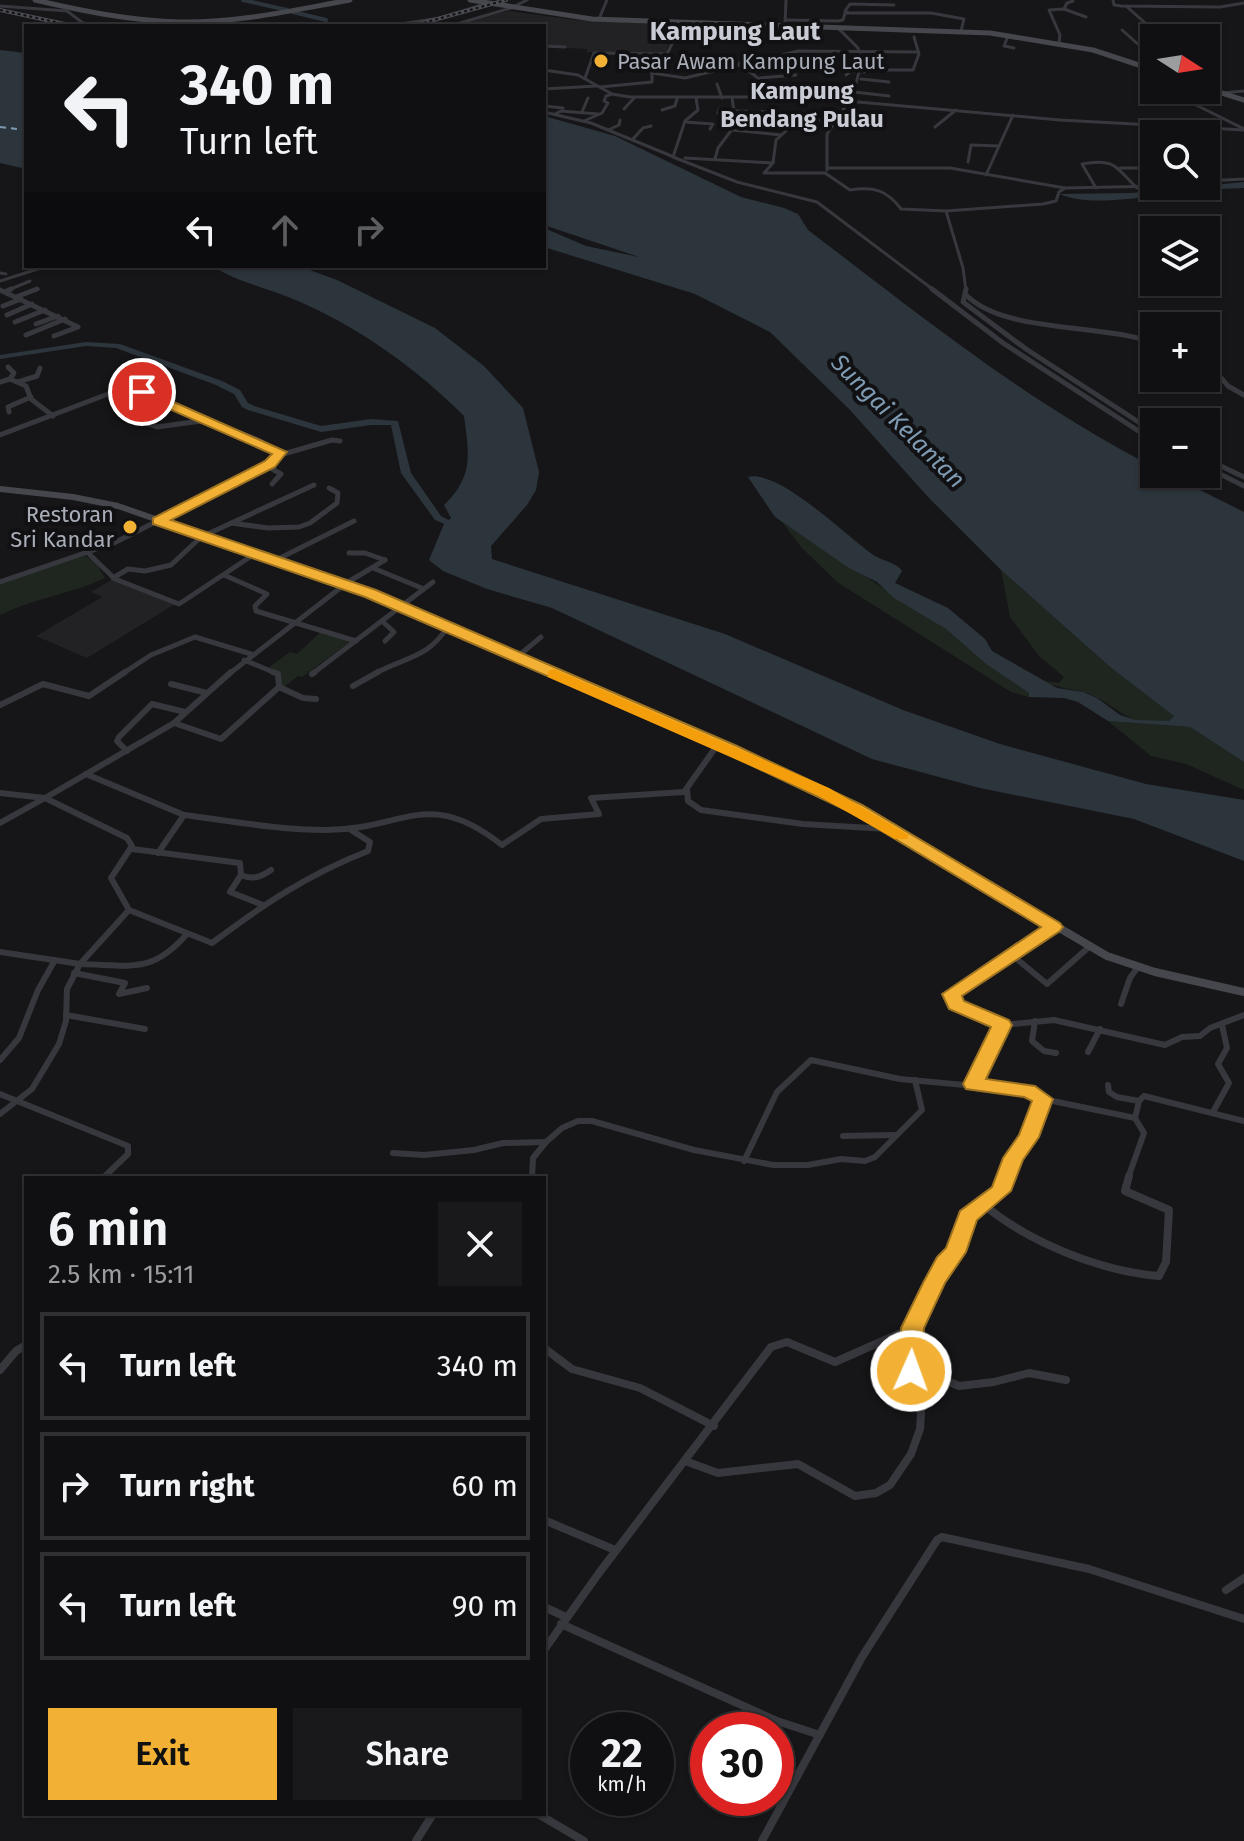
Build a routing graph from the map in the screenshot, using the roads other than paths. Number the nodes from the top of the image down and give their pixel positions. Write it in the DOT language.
graph roads {
  1 [pos="35,0"];
  2 [pos="57,0"];
  3 [pos="350,0"];
  4 [pos="470,0"];
  5 [pos="527,0"];
  6 [pos="607,0"];
  7 [pos="786,0"];
  8 [pos="1113,0"];
  9 [pos="336,1"];
  10 [pos="1073,1"];
  11 [pos="48,3"];
  12 [pos="1137,3"];
  13 [pos="1244,3"];
  14 [pos="492,4"];
  15 [pos="894,5"];
  16 [pos="0,6"];
  17 [pos="1128,6"];
  18 [pos="508,8"];
  19 [pos="68,9"];
  20 [pos="1064,9"];
  21 [pos="848,13"];
  22 [pos="1086,17"];
  23 [pos="599,19"];
  24 [pos="682,23"];
  25 [pos="88,24"];
  26 [pos="400,24"];
  27 [pos="456,24"];
  28 [pos="786,24"];
  29 [pos="1147,24"];
  30 [pos="838,28"];
  31 [pos="1122,30"];
  32 [pos="961,31"];
  33 [pos="1008,36"];
  34 [pos="914,37"];
  35 [pos="1059,43"];
  36 [pos="1140,45"];
  37 [pos="546,46"];
  38 [pos="565,47"];
  39 [pos="1014,48"];
  40 [pos="860,50"];
  41 [pos="917,52"];
  42 [pos="653,55"];
  43 [pos="739,63"];
  44 [pos="1140,65"];
  45 [pos="546,70"];
  46 [pos="863,71"];
  47 [pos="652,73"];
  48 [pos="796,75"];
  49 [pos="846,75"];
  50 [pos="585,78"];
  51 [pos="758,78"];
  52 [pos="861,79"];
  53 [pos="889,82"];
  54 [pos="717,84"];
  55 [pos="600,86"];
  56 [pos="843,87"];
  57 [pos="546,89"];
  58 [pos="855,91"];
  59 [pos="1244,91"];
  60 [pos="606,93"];
  61 [pos="1222,93"];
  62 [pos="889,96"];
  63 [pos="635,97"];
  64 [pos="775,97"];
  65 [pos="588,98"];
  66 [pos="696,98"];
  67 [pos="722,98"];
  68 [pos="732,98"];
  69 [pos="677,99"];
  70 [pos="848,100"];
  71 [pos="1244,100"];
  72 [pos="1194,104"];
  73 [pos="563,108"];
  74 [pos="546,109"];
  75 [pos="624,109"];
  76 [pos="546,110"];
  77 [pos="662,110"];
  78 [pos="734,110"];
  79 [pos="956,110"];
  80 [pos="582,112"];
  81 [pos="718,113"];
  82 [pos="555,114"];
  83 [pos="599,114"];
  84 [pos="840,114"];
  85 [pos="1013,115"];
  86 [pos="787,117"];
  87 [pos="620,120"];
  88 [pos="820,120"];
  89 [pos="584,121"];
  90 [pos="685,122"];
  91 [pos="837,122"];
  92 [pos="651,126"];
  93 [pos="935,127"];
  94 [pos="710,129"];
  95 [pos="608,130"];
  96 [pos="732,130"];
  97 [pos="1243,131"];
  98 [pos="781,135"];
  99 [pos="632,140"];
  100 [pos="999,146"];
  101 [pos="673,157"];
  102 [pos="715,159"];
  103 [pos="968,162"];
  104 [pos="773,163"];
  105 [pos="1120,168"];
  106 [pos="1140,168"];
  107 [pos="826,170"];
  108 [pos="986,175"];
  109 [pos="1244,179"];
  110 [pos="1220,180"];
  111 [pos="1065,188"];
  112 [pos="1096,188"];
  113 [pos="1137,188"];
  114 [pos="1140,188"];
  115 [pos="946,211"];
  116 [pos="41,268"];
  117 [pos="0,281"];
  118 [pos="30,281"];
  119 [pos="38,289"];
  120 [pos="2,291"];
  121 [pos="966,295"];
  122 [pos="19,298"];
  123 [pos="32,304"];
  124 [pos="3,306"];
  125 [pos="45,310"];
  126 [pos="7,315"];
  127 [pos="58,316"];
  128 [pos="65,319"];
  129 [pos="15,322"];
  130 [pos="36,324"];
  131 [pos="26,335"];
  132 [pos="54,336"];
  133 [pos="1140,338"];
  134 [pos="8,367"];
  135 [pos="40,368"];
  136 [pos="150,375"];
  137 [pos="1220,377"];
  138 [pos="10,379"];
  139 [pos="0,382"];
  140 [pos="18,382"];
  141 [pos="130,390"];
  142 [pos="1244,395"];
  143 [pos="31,397"];
  144 [pos="9,412"];
  145 [pos="53,416"];
  146 [pos="127,417"];
  147 [pos="209,420"];
  148 [pos="1140,423"];
  149 [pos="2,432"];
  150 [pos="1140,432"];
  151 [pos="340,441"];
  152 [pos="280,455"];
  153 [pos="267,466"];
  154 [pos="1220,466"];
  155 [pos="1220,474"];
  156 [pos="1244,477"];
  157 [pos="272,484"];
  158 [pos="314,485"];
  159 [pos="1244,486"];
  160 [pos="329,488"];
  161 [pos="0,489"];
  162 [pos="158,521"];
  163 [pos="354,521"];
  164 [pos="231,523"];
  165 [pos="201,537"];
  166 [pos="88,553"];
  167 [pos="349,553"];
  168 [pos="253,555"];
  169 [pos="272,562"];
  170 [pos="373,568"];
  171 [pos="224,575"];
  172 [pos="113,578"];
  173 [pos="0,582"];
  174 [pos="433,582"];
  175 [pos="345,585"];
  176 [pos="424,589"];
  177 [pos="403,607"];
  178 [pos="382,621"];
  179 [pos="297,622"];
  180 [pos="448,626"];
  181 [pos="541,637"];
  182 [pos="356,641"];
  183 [pos="385,641"];
  184 [pos="251,654"];
  185 [pos="517,657"];
  186 [pos="244,660"];
  187 [pos="312,674"];
  188 [pos="171,684"];
  189 [pos="353,686"];
  190 [pos="279,687"];
  191 [pos="207,693"];
  192 [pos="316,699"];
  193 [pos="0,705"];
  194 [pos="185,712"];
  195 [pos="174,723"];
  196 [pos="718,744"];
  197 [pos="127,751"];
  198 [pos="86,774"];
  199 [pos="687,789"];
  200 [pos="0,793"];
  201 [pos="45,798"];
  202 [pos="184,815"];
  203 [pos="0,823"];
  204 [pos="350,829"];
  205 [pos="890,829"];
  206 [pos="132,849"];
  207 [pos="158,853"];
  208 [pos="271,870"];
  209 [pos="241,875"];
  210 [pos="263,905"];
  211 [pos="129,910"];
  212 [pos="1054,927"];
  213 [pos="187,934"];
  214 [pos="1089,947"];
  215 [pos="0,952"];
  216 [pos="1012,955"];
  217 [pos="55,960"];
  218 [pos="80,964"];
  219 [pos="1138,967"];
  220 [pos="74,973"];
  221 [pos="147,988"];
  222 [pos="1244,992"];
  223 [pos="1121,1004"];
  224 [pos="66,1015"];
  225 [pos="1244,1015"];
  226 [pos="1035,1021"];
  227 [pos="1002,1025"];
  228 [pos="1222,1025"];
  229 [pos="145,1029"];
  230 [pos="1100,1029"];
  231 [pos="1088,1052"];
  232 [pos="1056,1053"];
  233 [pos="0,1060"];
  234 [pos="915,1080"];
  235 [pos="973,1084"];
  236 [pos="1108,1085"];
  237 [pos="0,1094"];
  238 [pos="1043,1099"];
  239 [pos="1139,1101"];
  240 [pos="16,1102"];
  241 [pos="1213,1112"];
  242 [pos="0,1114"];
  243 [pos="1135,1118"];
  244 [pos="1244,1121"];
  245 [pos="894,1135"];
  246 [pos="843,1136"];
  247 [pos="546,1142"];
  248 [pos="393,1153"];
  249 [pos="744,1161"];
  250 [pos="105,1176"];
  251 [pos="531,1176"];
  252 [pos="984,1205"];
  253 [pos="912,1328"];
  254 [pos="24,1346"];
  255 [pos="546,1351"];
  256 [pos="911,1358"];
  257 [pos="0,1370"];
  258 [pos="1066,1380"];
  259 [pos="714,1426"];
  260 [pos="685,1461"];
  261 [pos="546,1521"];
  262 [pos="615,1550"];
  263 [pos="1244,1578"];
  264 [pos="1226,1590"];
  265 [pos="546,1608"];
  266 [pos="1244,1619"];
  267 [pos="564,1620"];
  268 [pos="546,1647"];
  269 [pos="820,1735"];
  270 [pos="432,1816"];
  271 [pos="541,1816"];
  272 [pos="416,1841"];
  273 [pos="584,1841"];
  274 [pos="762,1841"];
  1 -- 11 [label="street"];
  2 -- 11 [label="street"];
  3 -- 9 [label="street"];
  4 -- 14 [label="street"];
  5 -- 18 [label="street"];
  6 -- 23 [label="street"];
  7 -- 28 [label="street"];
  8 -- 17 [label="street"];
  9 -- 19 [label="street"];
  10 -- 20 [label="street"];
  11 -- 19 [label="street"];
  12 -- 13 [label="street"];
  12 -- 17 [label="street"];
  14 -- 18 [label="street"];
  14 -- 26 [label="street"];
  15 -- 21 [label="street"];
  16 -- 19 [label="street"];
  17 -- 29 [label="street"];
  18 -- 23 [label="street"];
  18 -- 27 [label="street"];
  19 -- 25 [label="street"];
  20 -- 22 [label="street"];
  20 -- 35 [label="street"];
  21 -- 28 [label="street"];
  21 -- 32 [label="street"];
  23 -- 24 [label="street"];
  24 -- 28 [label="street"];
  24 -- 42 [label="street"];
  28 -- 30 [label="street"];
  30 -- 32 [label="street"];
  30 -- 40 [label="street"];
  31 -- 36 [label="street"];
  32 -- 33 [label="street"];
  33 -- 35 [label="street"];
  33 -- 39 [label="street"];
  34 -- 41 [label="street"];
  35 -- 44 [label="street"];
  37 -- 38 [label="street"];
  40 -- 41 [label="street"];
  40 -- 43 [label="street"];
  40 -- 46 [label="street"];
  41 -- 46 [label="street"];
  42 -- 47 [label="street"];
  42 -- 50 [label="street"];
  43 -- 47 [label="street"];
  43 -- 51 [label="street"];
  45 -- 50 [label="street"];
  46 -- 49 [label="street"];
  46 -- 52 [label="street"];
  47 -- 55 [label="street"];
  48 -- 51 [label="street"];
  50 -- 55 [label="street"];
  51 -- 64 [label="street"];
  52 -- 53 [label="street"];
  52 -- 58 [label="street"];
  54 -- 67 [label="street"];
  55 -- 57 [label="street"];
  55 -- 60 [label="street"];
  56 -- 58 [label="street"];
  58 -- 62 [label="street"];
  58 -- 70 [label="street"];
  59 -- 61 [label="street"];
  60 -- 63 [label="street"];
  60 -- 83 [label="street"];
  61 -- 71 [label="street"];
  63 -- 69 [label="street"];
  63 -- 75 [label="street"];
  64 -- 68 [label="street"];
  64 -- 70 [label="street"];
  65 -- 80 [label="street"];
  66 -- 67 [label="street"];
  66 -- 69 [label="street"];
  66 -- 90 [label="street"];
  67 -- 68 [label="street"];
  68 -- 78 [label="street"];
  69 -- 77 [label="street"];
  70 -- 79 [label="street"];
  70 -- 84 [label="street"];
  72 -- 97 [label="street"];
  73 -- 74 [label="street"];
  73 -- 80 [label="street"];
  73 -- 82 [label="street"];
  76 -- 82 [label="street"];
  78 -- 81 [label="street"];
  78 -- 86 [label="street"];
  78 -- 96 [label="street"];
  79 -- 85 [label="street"];
  79 -- 93 [label="street"];
  80 -- 83 [label="street"];
  82 -- 89 [label="street"];
  83 -- 89 [label="street"];
  84 -- 86 [label="street"];
  84 -- 91 [label="street"];
  85 -- 97 [label="street"];
  85 -- 100 [label="street"];
  86 -- 98 [label="street"];
  87 -- 95 [label="street"];
  88 -- 91 [label="street"];
  89 -- 95 [label="street"];
  90 -- 94 [label="street"];
  90 -- 101 [label="street"];
  91 -- 107 [label="street"];
  92 -- 99 [label="street"];
  95 -- 99 [label="street"];
  96 -- 98 [label="street"];
  96 -- 102 [label="street"];
  98 -- 104 [label="street"];
  99 -- 101 [label="street"];
  100 -- 103 [label="street"];
  100 -- 108 [label="street"];
  101 -- 102 [label="street"];
  101 -- 150 [label="street"];
  102 -- 104 [label="street"];
  104 -- 107 [label="street"];
  105 -- 106 [label="street"];
  105 -- 112 [label="street"];
  105 -- 113 [label="street"];
  107 -- 108 [label="street"];
  107 -- 115 [label="street"];
  108 -- 111 [label="street"];
  109 -- 110 [label="street"];
  111 -- 112 [label="street"];
  111 -- 115 [label="street"];
  112 -- 113 [label="street"];
  113 -- 114 [label="street"];
  115 -- 121 [label="street"];
  116 -- 117 [label="street"];
  118 -- 120 [label="street"];
  119 -- 122 [label="street"];
  120 -- 122 [label="street"];
  121 -- 133 [label="street"];
  121 -- 148 [label="street"];
  122 -- 123 [label="street"];
  122 -- 124 [label="street"];
  123 -- 125 [label="street"];
  123 -- 126 [label="street"];
  125 -- 127 [label="street"];
  125 -- 129 [label="street"];
  127 -- 128 [label="street"];
  127 -- 130 [label="street"];
  128 -- 131 [label="street"];
  128 -- 132 [label="street"];
  134 -- 138 [label="street"];
  135 -- 140 [label="street"];
  136 -- 141 [label="street"];
  137 -- 142 [label="street"];
  138 -- 139 [label="street"];
  138 -- 140 [label="street"];
  140 -- 143 [label="street"];
  141 -- 145 [label="street"];
  141 -- 147 [label="street"];
  143 -- 144 [label="street"];
  143 -- 145 [label="street"];
  145 -- 149 [label="street"];
  146 -- 147 [label="street"];
  147 -- 152 [label="street"];
  151 -- 152 [label="street"];
  152 -- 153 [label="street"];
  153 -- 157 [label="street"];
  153 -- 162 [label="street"];
  154 -- 156 [label="street"];
  155 -- 159 [label="street"];
  158 -- 164 [label="street"];
  160 -- 164 [label="street"];
  161 -- 162 [label="street"];
  162 -- 165 [label="street"];
  162 -- 166 [label="street"];
  163 -- 169 [label="street"];
  164 -- 165 [label="street"];
  165 -- 168 [label="street"];
  165 -- 172 [label="street"];
  166 -- 172 [label="street"];
  166 -- 173 [label="street"];
  167 -- 170 [label="street"];
  168 -- 169 [label="street"];
  168 -- 171 [label="street"];
  169 -- 175 [label="street"];
  170 -- 175 [label="street"];
  170 -- 176 [label="street"];
  171 -- 172 [label="street"];
  171 -- 179 [label="street"];
  174 -- 176 [label="street"];
  175 -- 177 [label="street"];
  175 -- 179 [label="street"];
  176 -- 177 [label="street"];
  177 -- 178 [label="street"];
  177 -- 180 [label="street"];
  178 -- 182 [label="street"];
  178 -- 183 [label="street"];
  179 -- 182 [label="street"];
  179 -- 184 [label="street"];
  180 -- 185 [label="street"];
  180 -- 189 [label="street"];
  181 -- 185 [label="street"];
  182 -- 187 [label="street"];
  184 -- 186 [label="street"];
  184 -- 193 [label="street"];
  185 -- 196 [label="street"];
  186 -- 190 [label="street"];
  186 -- 191 [label="street"];
  188 -- 191 [label="street"];
  190 -- 192 [label="street"];
  190 -- 195 [label="street"];
  191 -- 194 [label="street"];
  194 -- 195 [label="street"];
  194 -- 197 [label="street"];
  195 -- 197 [label="street"];
  196 -- 199 [label="street"];
  196 -- 205 [label="street"];
  197 -- 198 [label="street"];
  198 -- 201 [label="street"];
  198 -- 202 [label="street"];
  199 -- 204 [label="street"];
  199 -- 205 [label="street"];
  200 -- 201 [label="street"];
  201 -- 203 [label="street"];
  201 -- 206 [label="street"];
  202 -- 204 [label="street"];
  202 -- 207 [label="street"];
  204 -- 210 [label="street"];
  205 -- 212 [label="street"];
  206 -- 207 [label="street"];
  206 -- 211 [label="street"];
  207 -- 209 [label="street"];
  208 -- 209 [label="street"];
  209 -- 210 [label="street"];
  210 -- 213 [label="street"];
  211 -- 213 [label="street"];
  211 -- 218 [label="street"];
  212 -- 214 [label="street"];
  212 -- 216 [label="street"];
  213 -- 218 [label="street"];
  214 -- 216 [label="street"];
  214 -- 219 [label="street"];
  215 -- 217 [label="street"];
  216 -- 227 [label="street"];
  217 -- 218 [label="street"];
  217 -- 233 [label="street"];
  218 -- 220 [label="street"];
  219 -- 222 [label="street"];
  219 -- 223 [label="street"];
  220 -- 221 [label="street"];
  220 -- 224 [label="street"];
  224 -- 229 [label="street"];
  224 -- 240 [label="street"];
  225 -- 228 [label="street"];
  226 -- 227 [label="street"];
  226 -- 230 [label="street"];
  226 -- 232 [label="street"];
  227 -- 235 [label="street"];
  228 -- 230 [label="street"];
  228 -- 241 [label="street"];
  230 -- 231 [label="street"];
  234 -- 235 [label="street"];
  234 -- 245 [label="street"];
  234 -- 249 [label="street"];
  235 -- 238 [label="street"];
  236 -- 239 [label="street"];
  237 -- 240 [label="street"];
  238 -- 243 [label="street"];
  238 -- 252 [label="street"];
  239 -- 241 [label="street"];
  239 -- 243 [label="street"];
  240 -- 242 [label="street"];
  240 -- 250 [label="street"];
  241 -- 244 [label="street"];
  243 -- 252 [label="street"];
  245 -- 246 [label="street"];
  245 -- 249 [label="street"];
  247 -- 248 [label="street"];
  247 -- 249 [label="street"];
  247 -- 251 [label="street"];
  252 -- 253 [label="street"];
  253 -- 256 [label="street"];
  253 -- 259 [label="street"];
  254 -- 257 [label="street"];
  255 -- 259 [label="street"];
  256 -- 258 [label="street"];
  256 -- 260 [label="street"];
  259 -- 260 [label="street"];
  260 -- 262 [label="street"];
  261 -- 262 [label="street"];
  262 -- 267 [label="street"];
  263 -- 264 [label="street"];
  265 -- 267 [label="street"];
  266 -- 269 [label="street"];
  267 -- 268 [label="street"];
  267 -- 269 [label="street"];
  269 -- 274 [label="street"];
  270 -- 272 [label="street"];
  271 -- 273 [label="street"];
}
